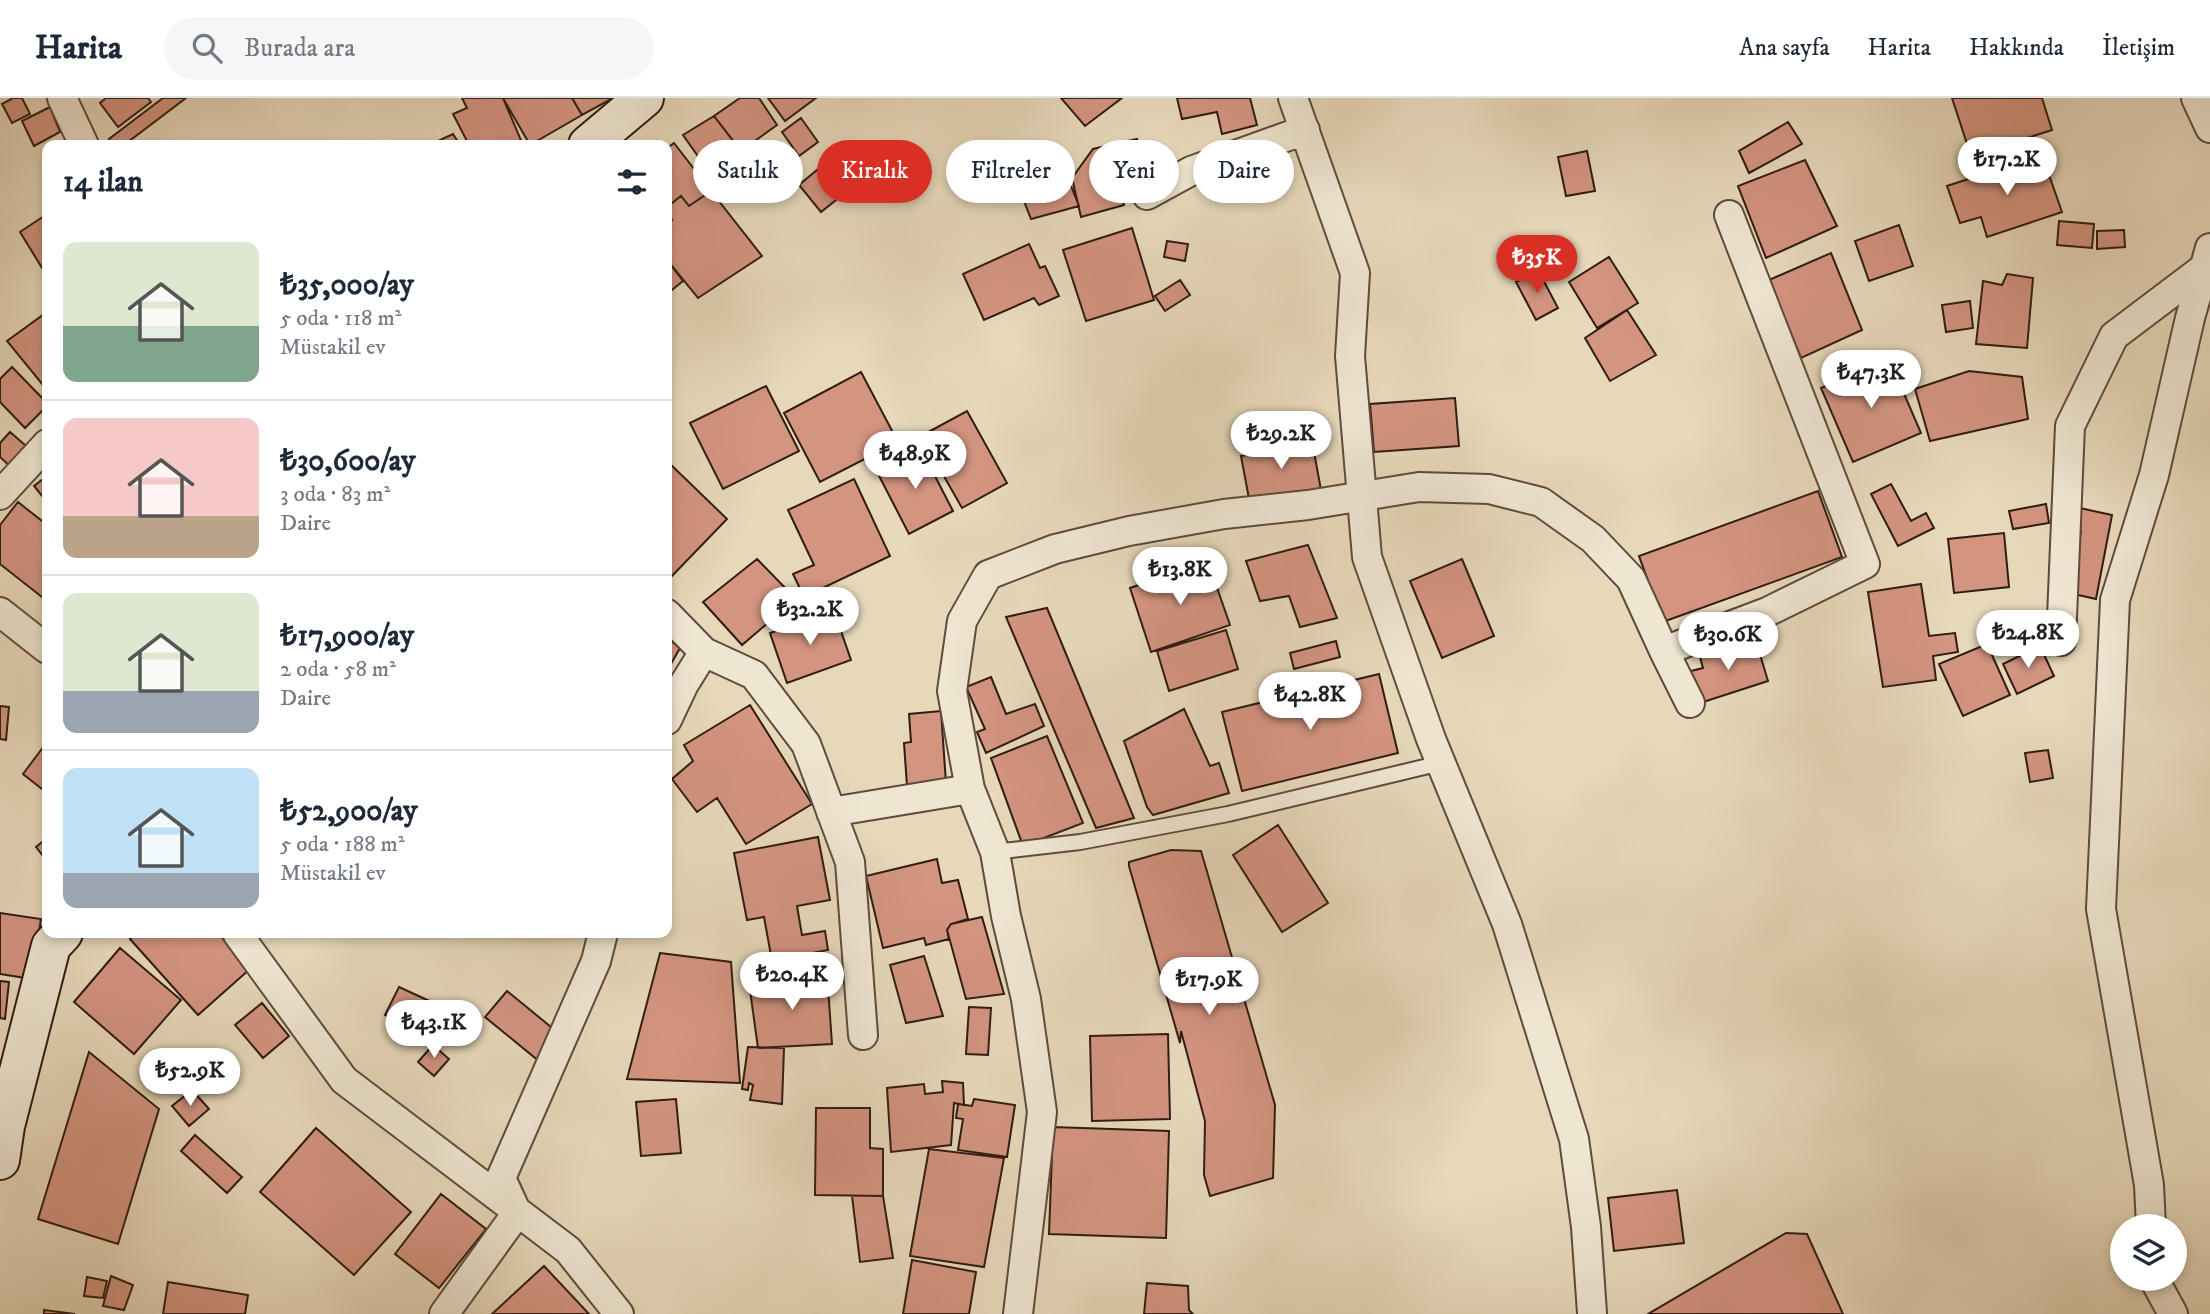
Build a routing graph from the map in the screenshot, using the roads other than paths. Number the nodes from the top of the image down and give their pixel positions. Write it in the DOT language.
graph roads {
  1 [pos="62,98"];
  2 [pos="644,98"];
  3 [pos="1293,98"];
  4 [pos="2196,98"];
  5 [pos="2210,128"];
  6 [pos="1304,130"];
  7 [pos="82,140"];
  8 [pos="594,140"];
  9 [pos="1179,178"];
  10 [pos="1729,215"];
  11 [pos="2207,258"];
  12 [pos="42,449"];
  13 [pos="0,495"];
  14 [pos="1361,496"];
  15 [pos="0,612"];
  16 [pos="672,619"];
  17 [pos="2060,641"];
  18 [pos="42,645"];
  19 [pos="1664,651"];
  20 [pos="704,652"];
  21 [pos="1690,703"];
  22 [pos="672,709"];
  23 [pos="1441,763"];
  24 [pos="970,789"];
  25 [pos="831,812"];
  26 [pos="995,852"];
  27 [pos="58,938"];
  28 [pos="241,938"];
  29 [pos="602,938"];
  30 [pos="863,1035"];
  31 [pos="0,1160"];
  32 [pos="517,1213"];
  33 [pos="2150,1214"];
  34 [pos="2161,1291"];
  35 [pos="1592,1313"];
  36 [pos="444,1314"];
  37 [pos="619,1314"];
  38 [pos="1017,1314"];
  39 [pos="2173,1314"];
  1 -- 7 [label="street"];
  2 -- 8 [label="street"];
  3 -- 6 [label="street"];
  4 -- 5 [label="street"];
  6 -- 9 [label="street"];
  6 -- 14 [label="street"];
  10 -- 19 [label="street"];
  11 -- 17 [label="street"];
  11 -- 33 [label="street"];
  12 -- 13 [label="street"];
  14 -- 19 [label="street"];
  14 -- 23 [label="street"];
  14 -- 24 [label="street"];
  15 -- 18 [label="street"];
  16 -- 20 [label="street"];
  19 -- 21 [label="street"];
  20 -- 22 [label="street"];
  20 -- 25 [label="street"];
  23 -- 26 [label="lane"];
  23 -- 35 [label="street"];
  24 -- 25 [label="street"];
  24 -- 26 [label="street"];
  25 -- 30 [label="street"];
  26 -- 38 [label="street"];
  27 -- 31 [label="street"];
  28 -- 32 [label="street"];
  29 -- 32 [label="street"];
  32 -- 36 [label="street"];
  32 -- 37 [label="street"];
  34 -- 39 [label="street"];
}
